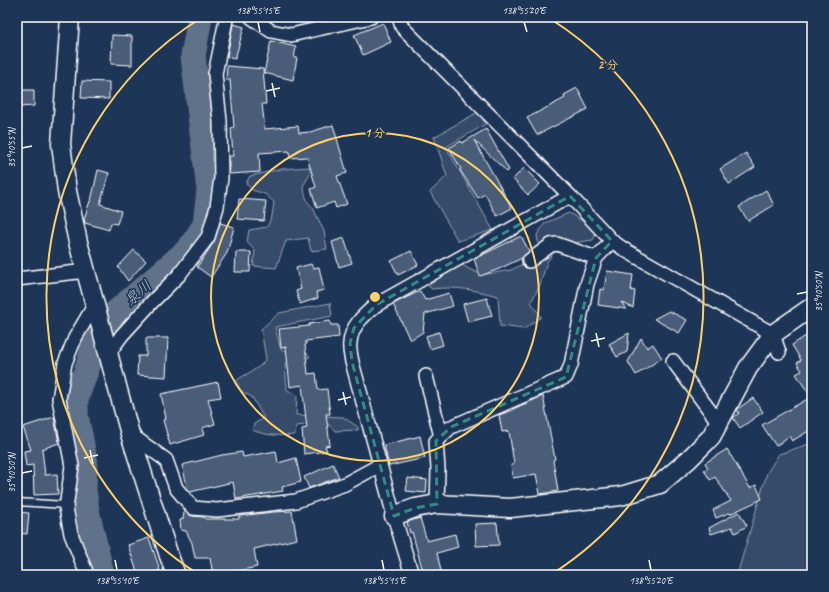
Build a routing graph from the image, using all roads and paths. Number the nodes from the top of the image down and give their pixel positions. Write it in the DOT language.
graph roads {
  1 [pos="70,17"];
  2 [pos="227,17"];
  3 [pos="251,17"];
  4 [pos="371,17"];
  5 [pos="399,17"];
  6 [pos="570,196"];
  7 [pos="612,242"];
  8 [pos="596,258"];
  9 [pos="529,261"];
  10 [pos="86,271"];
  11 [pos="17,278"];
  12 [pos="96,307"];
  13 [pos="812,307"];
  14 [pos="772,334"];
  15 [pos="778,352"];
  16 [pos="108,353"];
  17 [pos="673,361"];
  18 [pos="426,376"];
  19 [pos="719,423"];
  20 [pos="130,434"];
  21 [pos="440,437"];
  22 [pos="380,464"];
  23 [pos="17,502"];
  24 [pos="437,504"];
  25 [pos="66,505"];
  26 [pos="394,516"];
  27 [pos="86,575"];
  28 [pos="176,575"];
  29 [pos="412,575"];
  1 -- 10 [label="street"];
  2 -- 16 [label="street"];
  3 -- 4 [label="street"];
  5 -- 6 [label="street"];
  6 -- 7 [label="street"];
  6 -- 22 [label="street"];
  7 -- 8 [label="street"];
  7 -- 14 [label="street"];
  8 -- 9 [label="street"];
  8 -- 21 [label="street"];
  10 -- 11 [label="street"];
  10 -- 12 [label="street"];
  12 -- 16 [label="street"];
  12 -- 25 [label="street"];
  13 -- 14 [label="street"];
  14 -- 15 [label="street"];
  14 -- 19 [label="street"];
  16 -- 20 [label="street"];
  17 -- 19 [label="street"];
  18 -- 21 [label="street"];
  19 -- 24 [label="street"];
  20 -- 22 [label="street"];
  20 -- 28 [label="street"];
  21 -- 24 [label="street"];
  22 -- 26 [label="street"];
  23 -- 25 [label="lane"];
  24 -- 26 [label="street"];
  25 -- 27 [label="street"];
  26 -- 29 [label="street"];
}
